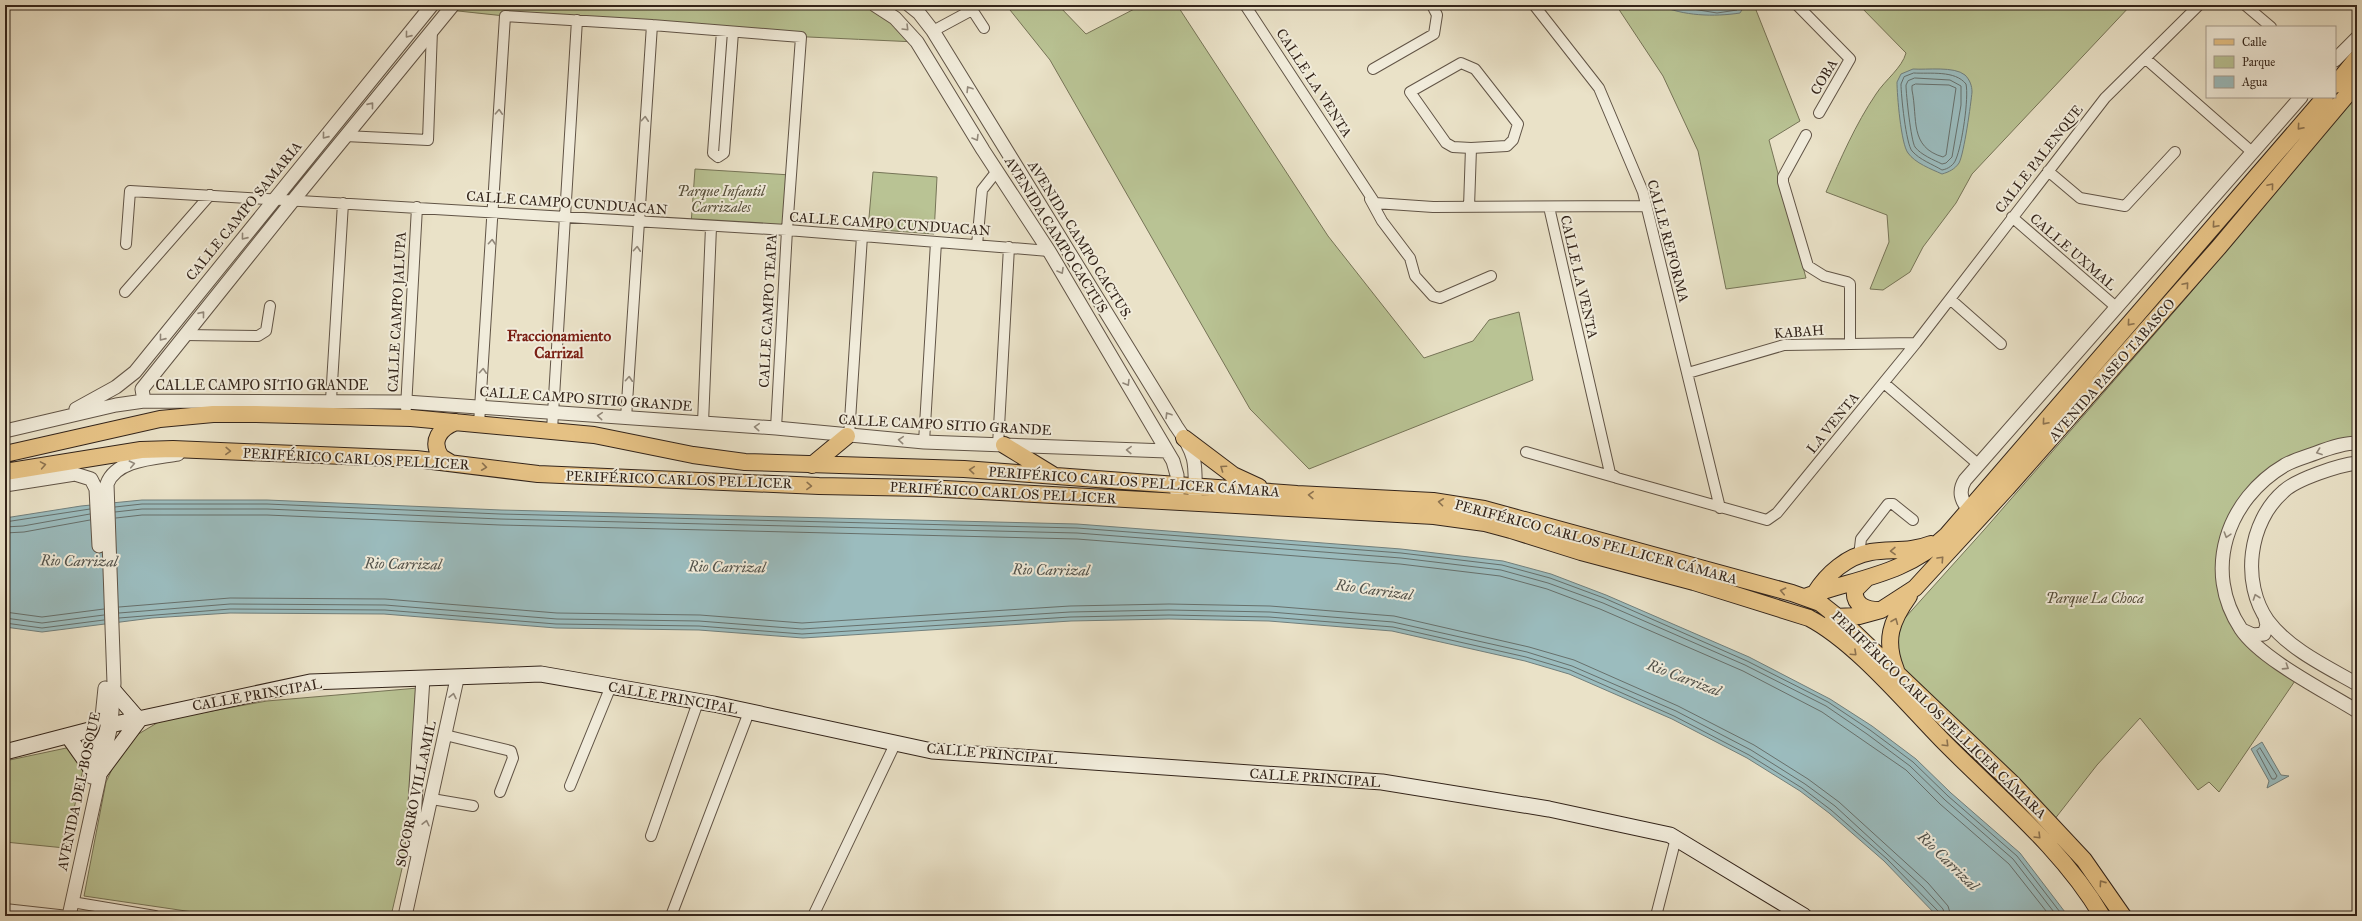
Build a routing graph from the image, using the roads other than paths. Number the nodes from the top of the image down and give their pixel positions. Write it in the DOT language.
graph roads {
  1 [pos="432,5"];
  2 [pos="453,5"];
  3 [pos="875,5"];
  4 [pos="909,5"];
  5 [pos="1245,5"];
  6 [pos="1432,5"];
  7 [pos="1534,5"];
  8 [pos="1797,5"];
  9 [pos="2199,5"];
  10 [pos="2245,5"];
  11 [pos="970,8"];
  12 [pos="577,20"];
  13 [pos="652,25"];
  14 [pos="2269,26"];
  15 [pos="984,28"];
  16 [pos="432,30"];
  17 [pos="722,31"];
  18 [pos="933,31"];
  19 [pos="733,32"];
  20 [pos="2357,38"];
  21 [pos="2146,59"];
  22 [pos="2336,59"];
  23 [pos="2355,67"];
  24 [pos="1373,69"];
  25 [pos="2336,84"];
  26 [pos="2357,84"];
  27 [pos="2300,98"];
  28 [pos="2324,98"];
  29 [pos="1819,113"];
  30 [pos="1806,135"];
  31 [pos="345,136"];
  32 [pos="1471,148"];
  33 [pos="2175,152"];
  34 [pos="2252,152"];
  35 [pos="997,171"];
  36 [pos="2048,171"];
  37 [pos="210,196"];
  38 [pos="274,199"];
  39 [pos="1370,199"];
  40 [pos="293,200"];
  41 [pos="343,203"];
  42 [pos="1646,206"];
  43 [pos="417,207"];
  44 [pos="1469,207"];
  45 [pos="1549,207"];
  46 [pos="494,212"];
  47 [pos="566,217"];
  48 [pos="2012,217"];
  49 [pos="639,221"];
  50 [pos="711,227"];
  51 [pos="787,230"];
  52 [pos="862,236"];
  53 [pos="936,242"];
  54 [pos="126,244"];
  55 [pos="977,245"];
  56 [pos="1009,247"];
  57 [pos="1049,251"];
  58 [pos="1491,276"];
  59 [pos="125,292"];
  60 [pos="1950,299"];
  61 [pos="270,306"];
  62 [pos="2116,308"];
  63 [pos="185,335"];
  64 [pos="1850,343"];
  65 [pos="1916,343"];
  66 [pos="2001,344"];
  67 [pos="1688,373"];
  68 [pos="1884,383"];
  69 [pos="331,400"];
  70 [pos="144,402"];
  71 [pos="406,402"];
  72 [pos="481,406"];
  73 [pos="553,412"];
  74 [pos="62,417"];
  75 [pos="408,418"];
  76 [pos="626,418"];
  77 [pos="456,422"];
  78 [pos="479,424"];
  79 [pos="702,424"];
  80 [pos="776,428"];
  81 [pos="552,430"];
  82 [pos="5,431"];
  83 [pos="848,436"];
  84 [pos="1184,438"];
  85 [pos="924,442"];
  86 [pos="2357,443"];
  87 [pos="1001,445"];
  88 [pos="197,450"];
  89 [pos="1168,451"];
  90 [pos="1526,452"];
  91 [pos="5,454"];
  92 [pos="416,459"];
  93 [pos="451,463"];
  94 [pos="2357,463"];
  95 [pos="812,465"];
  96 [pos="1979,465"];
  97 [pos="5,472"];
  98 [pos="1056,477"];
  99 [pos="1617,478"];
  100 [pos="1177,484"];
  101 [pos="5,485"];
  102 [pos="1195,486"];
  103 [pos="101,489"];
  104 [pos="1270,492"];
  105 [pos="1176,501"];
  106 [pos="1195,502"];
  107 [pos="1720,508"];
  108 [pos="1970,510"];
  109 [pos="1913,520"];
  110 [pos="1944,538"];
  111 [pos="1859,556"];
  112 [pos="1867,578"];
  113 [pos="1915,588"];
  114 [pos="1819,604"];
  115 [pos="1881,610"];
  116 [pos="2263,613"];
  117 [pos="1839,618"];
  118 [pos="2241,629"];
  119 [pos="2283,637"];
  120 [pos="2268,655"];
  121 [pos="1896,672"];
  122 [pos="422,678"];
  123 [pos="457,679"];
  124 [pos="111,684"];
  125 [pos="2357,684"];
  126 [pos="611,686"];
  127 [pos="698,702"];
  128 [pos="2357,711"];
  129 [pos="749,712"];
  130 [pos="139,720"];
  131 [pos="106,726"];
  132 [pos="445,735"];
  133 [pos="68,736"];
  134 [pos="896,742"];
  135 [pos="5,752"];
  136 [pos="97,770"];
  137 [pos="570,786"];
  138 [pos="500,792"];
  139 [pos="432,799"];
  140 [pos="473,806"];
  141 [pos="651,836"];
  142 [pos="1676,838"];
  143 [pos="72,902"];
  144 [pos="5,909"];
  145 [pos="135,915"];
  146 [pos="64,916"];
  147 [pos="155,916"];
  148 [pos="397,916"];
  149 [pos="405,916"];
  150 [pos="671,916"];
  151 [pos="813,916"];
  152 [pos="1656,916"];
  153 [pos="1804,916"];
  154 [pos="2102,916"];
  155 [pos="2123,916"];
  1 -- 38 [label="street, CALLE CAMPO SAMARIA, one-way"];
  2 -- 16 [label="street"];
  3 -- 35 [label="street, AVENIDA CAMPO CACTUS, one-way"];
  4 -- 18 [label="street, AVENIDA CAMPO CACTUS."];
  5 -- 39 [label="street, CALLE LA VENTA"];
  6 -- 24 [label="street"];
  7 -- 42 [label="street, CALLE REFORMA"];
  8 -- 29 [label="street, COBA"];
  9 -- 21 [label="street, CALLE PALENQUE"];
  10 -- 14 [label="street"];
  11 -- 15 [label="street"];
  11 -- 18 [label="street"];
  12 -- 13 [label="street, CALLE CAMPO TEAPA"];
  46 -- 12 [label="street, CALLE CAMPO TEAPA, one-way"];
  12 -- 47 [label="street"];
  13 -- 17 [label="street, CALLE CAMPO TEAPA"];
  49 -- 13 [label="street, one-way"];
  31 -- 16 [label="street, one-way"];
  16 -- 31 [label="street"];
  17 -- 19 [label="street, CALLE CAMPO TEAPA"];
  17 -- 19 [label="street"];
  84 -- 18 [label="street, AVENIDA CAMPO CACTUS., one-way"];
  19 -- 51 [label="street, CALLE CAMPO TEAPA"];
  20 -- 22 [label="street"];
  21 -- 34 [label="street"];
  21 -- 36 [label="street, CALLE PALENQUE"];
  23 -- 25 [label="main road"];
  113 -- 26 [label="main road, AVENIDA PASEO TABASCO, one-way"];
  27 -- 34 [label="street"];
  28 -- 108 [label="main road, AVENIDA PASEO TABASCO, one-way"];
  30 -- 64 [label="street"];
  31 -- 40 [label="street"];
  32 -- 32 [label="street"];
  32 -- 44 [label="street"];
  33 -- 36 [label="street"];
  34 -- 62 [label="street"];
  35 -- 55 [label="street"];
  35 -- 57 [label="street, AVENIDA CAMPO CACTUS"];
  36 -- 48 [label="street, CALLE PALENQUE"];
  37 -- 38 [label="street, CALLE CAMPO CUNDUACAN"];
  37 -- 54 [label="street, CALLE CAMPO CUNDUACAN"];
  37 -- 59 [label="street"];
  38 -- 40 [label="street, CALLE CAMPO CUNDUACAN"];
  38 -- 74 [label="street, CALLE CAMPO SAMARIA, one-way"];
  39 -- 44 [label="street, CALLE LA VENTA"];
  39 -- 58 [label="street, CALLE LA VENTA"];
  40 -- 41 [label="street, CALLE CAMPO CUNDUACAN"];
  63 -- 40 [label="street, one-way"];
  41 -- 43 [label="street, CALLE CAMPO CUNDUACAN"];
  41 -- 69 [label="street"];
  42 -- 45 [label="street"];
  42 -- 67 [label="street, CALLE REFORMA"];
  43 -- 46 [label="street, CALLE CAMPO CUNDUACAN"];
  43 -- 71 [label="street, CALLE CAMPO JALUPA"];
  44 -- 45 [label="street, CALLE LA VENTA"];
  45 -- 99 [label="street, CALLE LA VENTA"];
  46 -- 47 [label="street, CALLE CAMPO CUNDUACAN"];
  72 -- 46 [label="street, one-way"];
  47 -- 49 [label="street, CALLE CAMPO CUNDUACAN"];
  47 -- 73 [label="street"];
  48 -- 60 [label="street, CALLE PALENQUE"];
  48 -- 62 [label="street, CALLE UXMAL"];
  49 -- 50 [label="street, CALLE CAMPO CUNDUACAN"];
  76 -- 49 [label="street, one-way"];
  50 -- 51 [label="street, CALLE CAMPO CUNDUACAN"];
  50 -- 79 [label="street"];
  51 -- 52 [label="street, CALLE CAMPO CUNDUACAN"];
  51 -- 80 [label="street, CALLE CAMPO TEAPA"];
  52 -- 53 [label="street, CALLE CAMPO CUNDUACAN"];
  52 -- 83 [label="street"];
  53 -- 55 [label="street, CALLE CAMPO CUNDUACAN"];
  53 -- 85 [label="street"];
  55 -- 56 [label="street, CALLE CAMPO CUNDUACAN"];
  56 -- 57 [label="street, CALLE CAMPO CUNDUACAN"];
  56 -- 87 [label="street"];
  57 -- 89 [label="street, AVENIDA CAMPO CACTUS, one-way"];
  60 -- 65 [label="street, CALLE PALENQUE"];
  60 -- 66 [label="street"];
  61 -- 63 [label="street"];
  62 -- 96 [label="street"];
  63 -- 70 [label="street"];
  64 -- 65 [label="street, KABAH"];
  64 -- 67 [label="street, KABAH"];
  65 -- 68 [label="street, LA VENTA"];
  67 -- 107 [label="street, CALLE REFORMA"];
  68 -- 96 [label="street"];
  68 -- 107 [label="street, LA VENTA"];
  69 -- 70 [label="street, CALLE CAMPO SITIO GRANDE"];
  69 -- 71 [label="street, CALLE CAMPO SITIO GRANDE"];
  70 -- 74 [label="street, CALLE CAMPO SITIO GRANDE"];
  71 -- 72 [label="street, CALLE CAMPO SITIO GRANDE"];
  71 -- 75 [label="street, CALLE CAMPO JALUPA"];
  72 -- 73 [label="street, CALLE CAMPO SITIO GRANDE"];
  72 -- 78 [label="street"];
  76 -- 73 [label="street, CALLE CAMPO SITIO GRANDE, one-way"];
  73 -- 81 [label="street"];
  74 -- 82 [label="street, CALLE CAMPO SITIO GRANDE"];
  75 -- 77 [label="main road, PERIFÉRICO CARLOS PELLICER CÁMARA"];
  75 -- 91 [label="main road, PERIFÉRICO CARLOS PELLICER CÁMARA"];
  75 -- 92 [label="main road"];
  76 -- 79 [label="street, CALLE CAMPO SITIO GRANDE"];
  77 -- 78 [label="main road, PERIFÉRICO CARLOS PELLICER CÁMARA"];
  77 -- 93 [label="main road"];
  78 -- 81 [label="main road, PERIFÉRICO CARLOS PELLICER CÁMARA"];
  80 -- 79 [label="street, CALLE CAMPO SITIO GRANDE, one-way"];
  80 -- 83 [label="street, CALLE CAMPO SITIO GRANDE"];
  81 -- 95 [label="main road, PERIFÉRICO CARLOS PELLICER CÁMARA"];
  85 -- 83 [label="street, CALLE CAMPO SITIO GRANDE, one-way"];
  83 -- 95 [label="main road"];
  84 -- 102 [label="street, AVENIDA CAMPO CACTUS."];
  104 -- 84 [label="main road, one-way"];
  85 -- 87 [label="street, CALLE CAMPO SITIO GRANDE"];
  86 -- 118 [label="street, one-way"];
  89 -- 87 [label="street, CALLE CAMPO SITIO GRANDE, one-way"];
  87 -- 98 [label="main road"];
  88 -- 92 [label="main road, PERIFÉRICO CARLOS PELLICER, one-way"];
  97 -- 88 [label="main road, PERIFÉRICO CARLOS PELLICER, one-way"];
  103 -- 88 [label="street, one-way"];
  89 -- 100 [label="street, AVENIDA CAMPO CACTUS"];
  90 -- 99 [label="street"];
  92 -- 93 [label="main road, PERIFÉRICO CARLOS PELLICER"];
  93 -- 105 [label="main road, PERIFÉRICO CARLOS PELLICER, one-way"];
  116 -- 94 [label="street, one-way"];
  98 -- 95 [label="main road, PERIFÉRICO CARLOS PELLICER CÁMARA, one-way"];
  96 -- 108 [label="street"];
  98 -- 100 [label="main road, PERIFÉRICO CARLOS PELLICER CÁMARA"];
  99 -- 107 [label="street"];
  100 -- 102 [label="main road, PERIFÉRICO CARLOS PELLICER CÁMARA"];
  100 -- 105 [label="street, AVENIDA CAMPO CACTUS"];
  101 -- 103 [label="street"];
  102 -- 104 [label="main road, PERIFÉRICO CARLOS PELLICER CÁMARA"];
  102 -- 106 [label="street, AVENIDA CAMPO CACTUS."];
  103 -- 124 [label="street, AVENIDA DEL BOSQUE"];
  114 -- 104 [label="main road, PERIFÉRICO CARLOS PELLICER CÁMARA, one-way"];
  105 -- 106 [label="main road, PERIFÉRICO CARLOS PELLICER"];
  106 -- 114 [label="main road, PERIFÉRICO CARLOS PELLICER"];
  108 -- 110 [label="main road, AVENIDA PASEO TABASCO"];
  109 -- 111 [label="street"];
  110 -- 111 [label="main road, one-way"];
  110 -- 112 [label="main road, AVENIDA PASEO TABASCO"];
  111 -- 114 [label="main road"];
  112 -- 114 [label="main road, AVENIDA PASEO TABASCO"];
  112 -- 115 [label="main road"];
  113 -- 115 [label="main road, AVENIDA PASEO TABASCO"];
  121 -- 113 [label="main road, one-way"];
  114 -- 117 [label="main road, PERIFÉRICO CARLOS PELLICER CÁMARA"];
  114 -- 154 [label="main road, PERIFÉRICO CARLOS PELLICER, one-way"];
  115 -- 117 [label="main road, AVENIDA PASEO TABASCO"];
  116 -- 118 [label="street"];
  116 -- 119 [label="street"];
  117 -- 121 [label="main road, PERIFÉRICO CARLOS PELLICER CÁMARA"];
  118 -- 120 [label="street"];
  119 -- 120 [label="street"];
  119 -- 125 [label="street"];
  120 -- 128 [label="street, one-way"];
  155 -- 121 [label="main road, PERIFÉRICO CARLOS PELLICER CÁMARA, one-way"];
  122 -- 123 [label="main road, CALLE PRINCIPAL"];
  122 -- 130 [label="main road, CALLE PRINCIPAL"];
  122 -- 148 [label="street, SOCORRO VILLAMIL"];
  123 -- 126 [label="main road, CALLE PRINCIPAL"];
  132 -- 123 [label="street, SOCORRO VILLAMIL, one-way"];
  124 -- 130 [label="main road"];
  124 -- 131 [label="street, AVENIDA DEL BOSQUE"];
  126 -- 127 [label="main road, CALLE PRINCIPAL"];
  126 -- 137 [label="street"];
  127 -- 129 [label="main road, CALLE PRINCIPAL"];
  127 -- 141 [label="street"];
  129 -- 134 [label="main road, CALLE PRINCIPAL"];
  129 -- 150 [label="street"];
  130 -- 131 [label="main road, CALLE PRINCIPAL"];
  130 -- 136 [label="main road"];
  131 -- 133 [label="main road, CALLE PRINCIPAL"];
  131 -- 136 [label="street, AVENIDA DEL BOSQUE"];
  132 -- 138 [label="street"];
  132 -- 139 [label="street, SOCORRO VILLAMIL"];
  133 -- 135 [label="main road, CALLE PRINCIPAL"];
  133 -- 136 [label="main road"];
  134 -- 142 [label="main road, CALLE PRINCIPAL"];
  134 -- 151 [label="street"];
  136 -- 143 [label="street, AVENIDA DEL BOSQUE"];
  136 -- 146 [label="street, AVENIDA DEL BOSQUE"];
  139 -- 140 [label="street"];
  149 -- 139 [label="street, SOCORRO VILLAMIL, one-way"];
  142 -- 152 [label="street"];
  142 -- 153 [label="main road, CALLE PRINCIPAL"];
  143 -- 145 [label="street"];
  143 -- 146 [label="street, AVENIDA DEL BOSQUE"];
  144 -- 146 [label="street"];
  145 -- 147 [label="street"];
}
